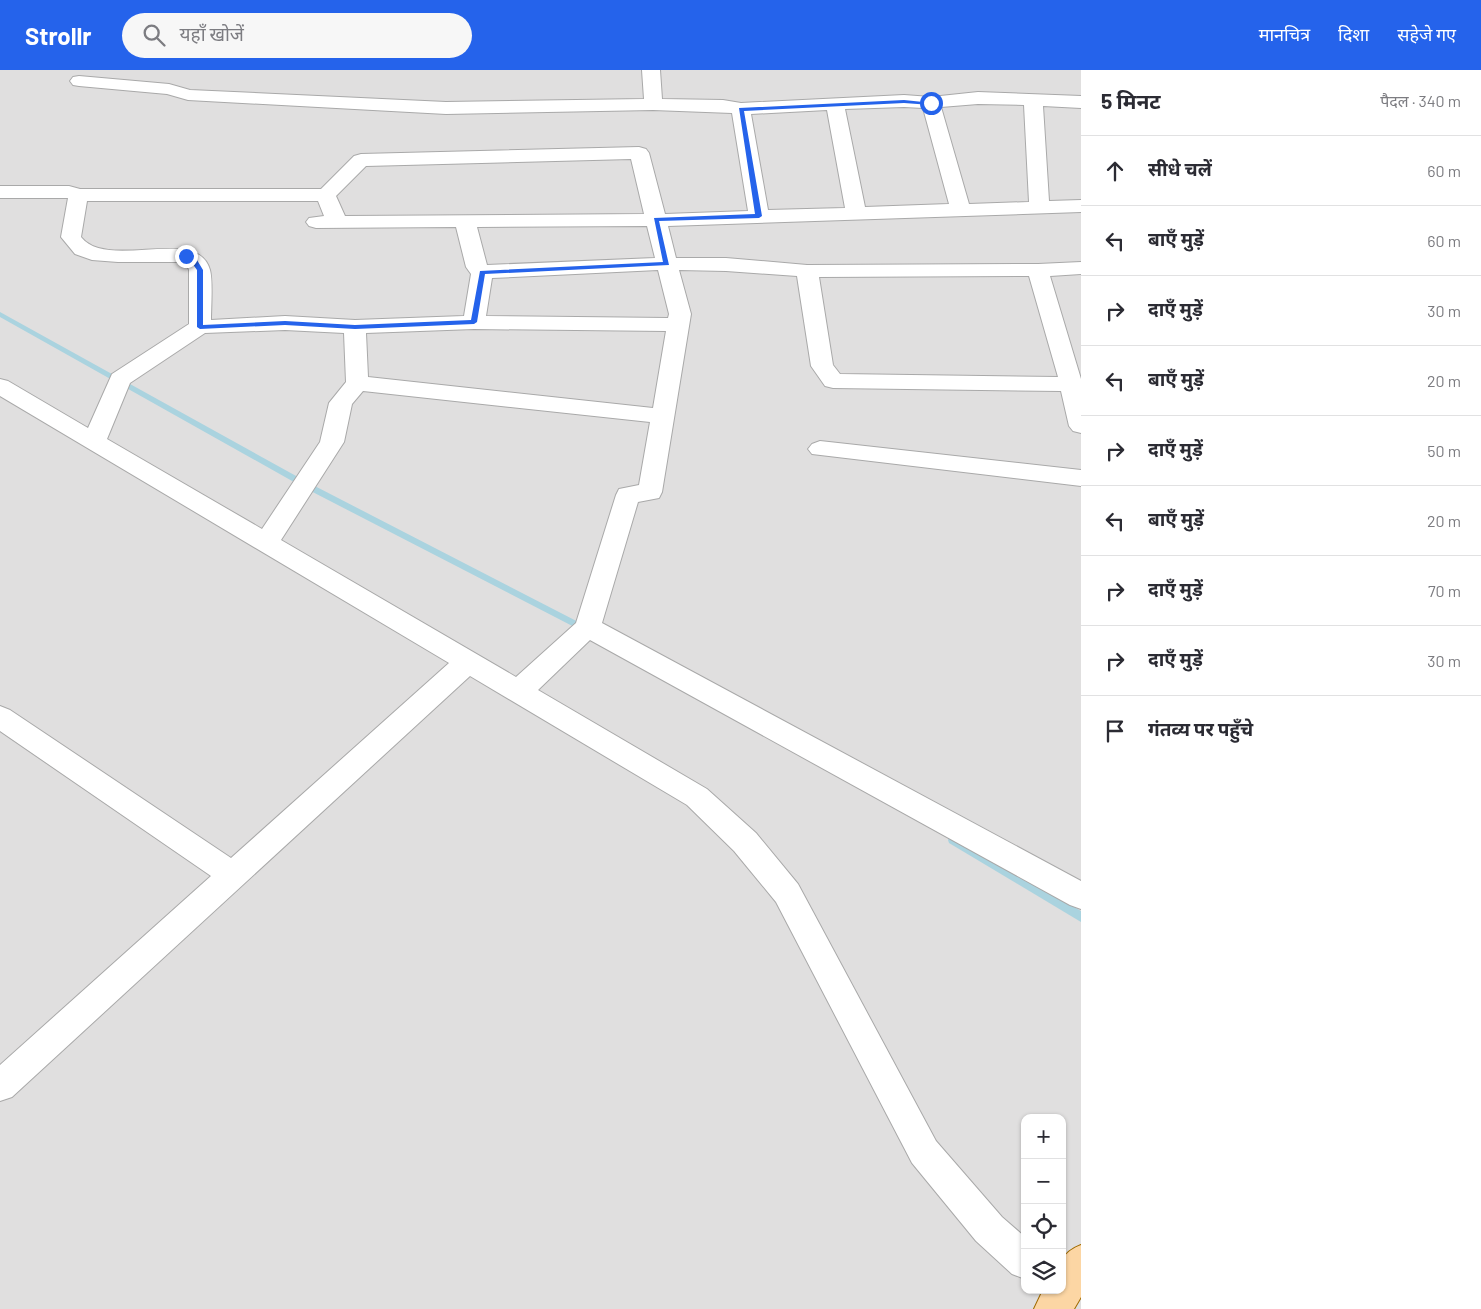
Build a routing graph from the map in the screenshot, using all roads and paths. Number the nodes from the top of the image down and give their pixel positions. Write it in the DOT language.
graph roads {
  1 [pos="651,70"];
  2 [pos="79,82"];
  3 [pos="1033,101"];
  4 [pos="1081,102"];
  5 [pos="931,103"];
  6 [pos="653,104"];
  7 [pos="835,106"];
  8 [pos="741,109"];
  9 [pos="0,192"];
  10 [pos="78,195"];
  11 [pos="326,195"];
  12 [pos="1039,206"];
  13 [pos="1081,206"];
  14 [pos="960,209"];
  15 [pos="856,212"];
  16 [pos="759,216"];
  17 [pos="656,220"];
  18 [pos="465,221"];
  19 [pos="316,222"];
  20 [pos="337,222"];
  21 [pos="667,263"];
  22 [pos="1081,268"];
  23 [pos="1038,270"];
  24 [pos="808,271"];
  25 [pos="482,272"];
  26 [pos="474,322"];
  27 [pos="678,326"];
  28 [pos="200,327"];
  29 [pos="355,327"];
  30 [pos="357,383"];
  31 [pos="1071,384"];
  32 [pos="0,386"];
  33 [pos="662,416"];
  34 [pos="1081,426"];
  35 [pos="94,441"];
  36 [pos="820,450"];
  37 [pos="1081,478"];
  38 [pos="267,542"];
  39 [pos="588,627"];
  40 [pos="468,662"];
  41 [pos="518,692"];
  42 [pos="0,717"];
  43 [pos="232,875"];
  44 [pos="1081,896"];
  45 [pos="0,1086"];
  46 [pos="1021,1257"];
  47 [pos="1081,1263"];
  48 [pos="1063,1300"];
  1 -- 6 [label="street"];
  2 -- 6 [label="street"];
  3 -- 4 [label="street"];
  3 -- 5 [label="street"];
  3 -- 12 [label="street"];
  5 -- 7 [label="street"];
  5 -- 14 [label="street"];
  6 -- 8 [label="street"];
  7 -- 8 [label="street"];
  7 -- 15 [label="street"];
  8 -- 16 [label="street"];
  9 -- 10 [label="street"];
  10 -- 11 [label="street"];
  10 -- 28 [label="street"];
  11 -- 17 [label="street"];
  11 -- 20 [label="street"];
  12 -- 13 [label="street"];
  12 -- 14 [label="street"];
  14 -- 15 [label="street"];
  15 -- 16 [label="street"];
  16 -- 17 [label="street"];
  17 -- 18 [label="street"];
  17 -- 21 [label="street"];
  18 -- 20 [label="street"];
  18 -- 25 [label="street"];
  19 -- 20 [label="street"];
  21 -- 24 [label="street"];
  21 -- 25 [label="street"];
  21 -- 27 [label="street"];
  22 -- 23 [label="street"];
  23 -- 24 [label="street"];
  23 -- 31 [label="street"];
  24 -- 31 [label="street"];
  25 -- 26 [label="street"];
  26 -- 27 [label="street"];
  26 -- 29 [label="street"];
  27 -- 33 [label="street"];
  28 -- 29 [label="street"];
  28 -- 35 [label="street"];
  29 -- 30 [label="street"];
  30 -- 33 [label="street"];
  30 -- 38 [label="street"];
  31 -- 34 [label="street"];
  32 -- 35 [label="street"];
  33 -- 39 [label="street"];
  35 -- 38 [label="street"];
  36 -- 37 [label="street"];
  38 -- 40 [label="street"];
  39 -- 41 [label="street"];
  39 -- 44 [label="street"];
  40 -- 41 [label="street"];
  40 -- 43 [label="street"];
  41 -- 46 [label="street"];
  42 -- 43 [label="street"];
  43 -- 45 [label="street"];
  47 -- 48 [label="main road"];
}
